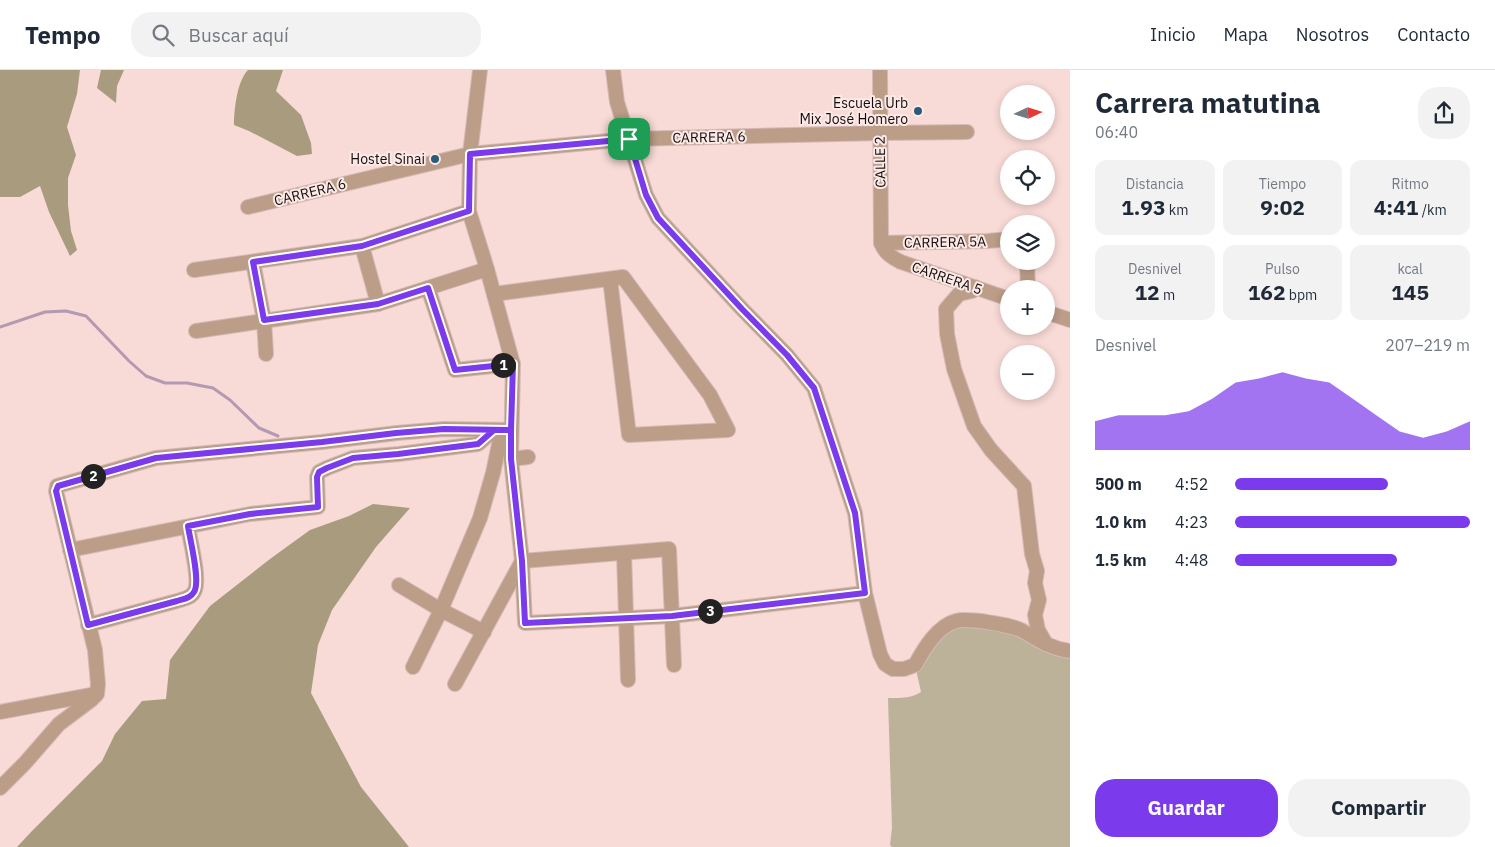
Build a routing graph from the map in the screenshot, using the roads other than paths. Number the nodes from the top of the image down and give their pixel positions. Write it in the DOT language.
graph roads {
  1 [pos="480,70"];
  2 [pos="613,70"];
  3 [pos="880,70"];
  4 [pos="967,132"];
  5 [pos="880,133"];
  6 [pos="629,139"];
  7 [pos="470,154"];
  8 [pos="248,207"];
  9 [pos="469,211"];
  10 [pos="1000,240"];
  11 [pos="362,246"];
  12 [pos="884,248"];
  13 [pos="253,262"];
  14 [pos="487,269"];
  15 [pos="194,270"];
  16 [pos="610,279"];
  17 [pos="975,287"];
  18 [pos="428,288"];
  19 [pos="494,294"];
  20 [pos="1000,296"];
  21 [pos="378,304"];
  22 [pos="1055,315"];
  23 [pos="264,320"];
  24 [pos="1070,320"];
  25 [pos="196,331"];
  26 [pos="266,354"];
  27 [pos="513,364"];
  28 [pos="502,430"];
  29 [pos="418,432"];
  30 [pos="426,451"];
  31 [pos="528,457"];
  32 [pos="511,459"];
  33 [pos="188,526"];
  34 [pos="70,550"];
  35 [pos="624,553"];
  36 [pos="522,561"];
  37 [pos="399,585"];
  38 [pos="865,593"];
  39 [pos="441,610"];
  40 [pos="672,616"];
  41 [pos="626,619"];
  42 [pos="88,625"];
  43 [pos="484,632"];
  44 [pos="1047,645"];
  45 [pos="1070,651"];
  46 [pos="674,665"];
  47 [pos="413,667"];
  48 [pos="628,680"];
  49 [pos="455,684"];
  50 [pos="97,694"];
  51 [pos="0,712"];
  52 [pos="2,784"];
  1 -- 7 [label="street"];
  2 -- 6 [label="street"];
  3 -- 5 [label="street, CALLE 2"];
  4 -- 5 [label="street, CARRERA 6"];
  5 -- 6 [label="street, CARRERA 6"];
  5 -- 12 [label="street, CALLE 2"];
  6 -- 7 [label="street, CARRERA 6"];
  6 -- 38 [label="street"];
  7 -- 8 [label="street, CARRERA 6"];
  7 -- 9 [label="street"];
  9 -- 11 [label="street"];
  9 -- 14 [label="street"];
  10 -- 12 [label="street, CARRERA 5A"];
  11 -- 13 [label="street"];
  11 -- 21 [label="street"];
  12 -- 17 [label="street, CARRERA 5"];
  13 -- 15 [label="street"];
  13 -- 23 [label="street"];
  14 -- 18 [label="street"];
  14 -- 19 [label="street"];
  16 -- 16 [label="street"];
  16 -- 19 [label="street"];
  17 -- 20 [label="street, CARRERA 5"];
  17 -- 44 [label="street"];
  18 -- 21 [label="street"];
  18 -- 27 [label="street"];
  19 -- 27 [label="street"];
  21 -- 23 [label="street"];
  22 -- 24 [label="street"];
  23 -- 25 [label="street"];
  23 -- 26 [label="street"];
  27 -- 28 [label="street"];
  28 -- 29 [label="street"];
  28 -- 30 [label="street"];
  28 -- 32 [label="street"];
  28 -- 39 [label="street"];
  29 -- 30 [label="street"];
  29 -- 34 [label="street"];
  30 -- 33 [label="street"];
  31 -- 32 [label="street"];
  32 -- 36 [label="street"];
  33 -- 34 [label="street"];
  33 -- 42 [label="street"];
  34 -- 42 [label="street"];
  35 -- 36 [label="street"];
  35 -- 40 [label="street"];
  35 -- 41 [label="street"];
  36 -- 41 [label="street"];
  36 -- 43 [label="street"];
  37 -- 39 [label="street"];
  38 -- 40 [label="street"];
  38 -- 44 [label="street"];
  39 -- 43 [label="street"];
  39 -- 47 [label="street"];
  40 -- 41 [label="street"];
  40 -- 46 [label="street"];
  41 -- 48 [label="street"];
  42 -- 50 [label="street"];
  43 -- 49 [label="street"];
  44 -- 45 [label="street"];
  50 -- 51 [label="street"];
  50 -- 52 [label="street"];
}
